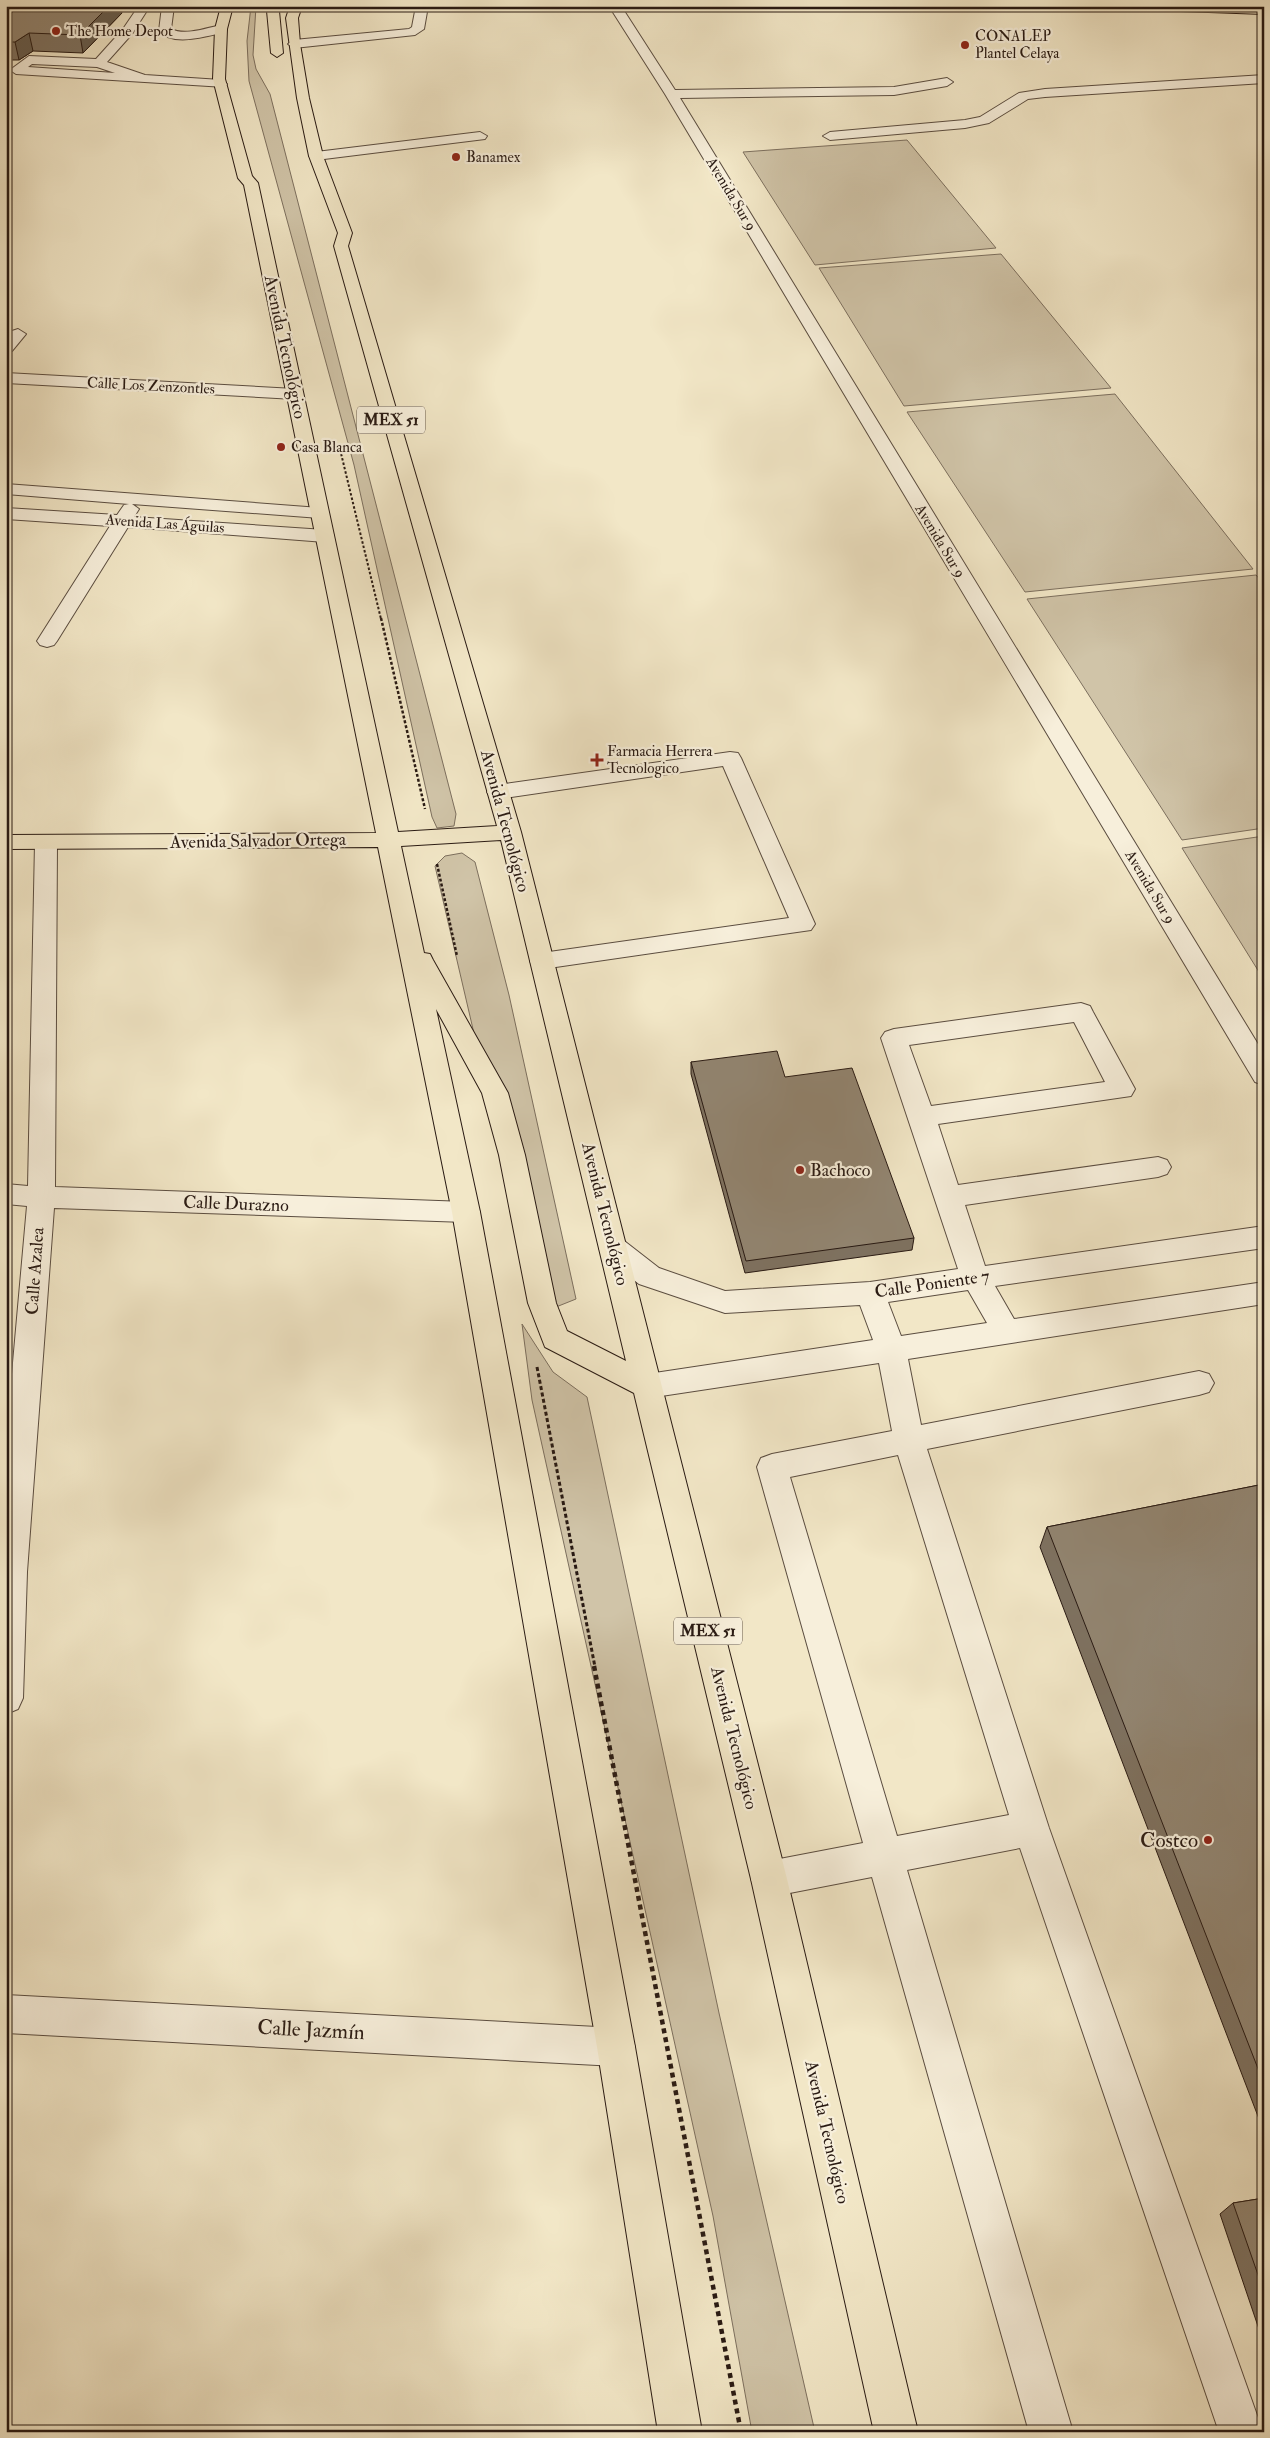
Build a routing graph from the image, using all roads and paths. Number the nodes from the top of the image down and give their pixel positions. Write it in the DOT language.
graph roads {
  1 [pos="227,6"];
  2 [pos="238,6"];
  3 [pos="275,6"];
  4 [pos="296,6"];
  5 [pos="422,6"];
  6 [pos="615,6"];
  7 [pos="1153,6"];
  8 [pos="167,9"];
  9 [pos="1264,10"];
  10 [pos="221,29"];
  11 [pos="128,31"];
  12 [pos="173,35"];
  13 [pos="294,44"];
  14 [pos="99,62"];
  15 [pos="280,64"];
  16 [pos="144,79"];
  17 [pos="1264,79"];
  18 [pos="947,82"];
  19 [pos="221,84"];
  20 [pos="289,91"];
  21 [pos="671,94"];
  22 [pos="701,111"];
  23 [pos="682,112"];
  24 [pos="480,136"];
  25 [pos="830,136"];
  26 [pos="316,156"];
  27 [pos="251,183"];
  28 [pos="341,246"];
  29 [pos="18,334"];
  30 [pos="6,348"];
  31 [pos="6,378"];
  32 [pos="295,394"];
  33 [pos="6,489"];
  34 [pos="136,499"];
  35 [pos="6,513"];
  36 [pos="320,513"];
  37 [pos="122,521"];
  38 [pos="324,536"];
  39 [pos="47,641"];
  40 [pos="498,792"];
  41 [pos="510,832"];
  42 [pos="388,840"];
  43 [pos="6,842"];
  44 [pos="46,843"];
  45 [pos="408,937"];
  46 [pos="542,961"];
  47 [pos="1264,1076"];
  48 [pos="922,1117"];
  49 [pos="1158,1167"];
  50 [pos="6,1194"];
  51 [pos="41,1197"];
  52 [pos="949,1197"];
  53 [pos="466,1212"];
  54 [pos="1264,1236"];
  55 [pos="613,1248"];
  56 [pos="975,1278"];
  57 [pos="870,1293"];
  58 [pos="1264,1293"];
  59 [pos="1008,1332"];
  60 [pos="891,1349"];
  61 [pos="1199,1383"];
  62 [pos="648,1386"];
  63 [pos="909,1440"];
  64 [pos="9,1572"];
  65 [pos="6,1698"];
  66 [pos="1030,1828"];
  67 [pos="884,1855"];
  68 [pos="769,1879"];
  69 [pos="6,2014"];
  70 [pos="616,2047"];
  71 [pos="680,2432"];
  72 [pos="896,2432"];
  73 [pos="1051,2432"];
  74 [pos="1241,2432"];
  1 -- 10 [label="main road, Avenida Tecnológico"];
  2 -- 27 [label="main road"];
  3 -- 15 [label="main road"];
  4 -- 13 [label="main road, Avenida Tecnológico / MEX 51"];
  5 -- 13 [label="street"];
  6 -- 21 [label="street, Avenida Sur 9"];
  7 -- 9 [label="main road"];
  8 -- 11 [label="street"];
  8 -- 12 [label="street"];
  10 -- 12 [label="street"];
  10 -- 19 [label="main road, Avenida Tecnológico"];
  11 -- 12 [label="street"];
  11 -- 14 [label="street"];
  13 -- 26 [label="main road, Avenida Tecnológico / MEX 51"];
  14 -- 16 [label="street"];
  14 -- 16 [label="street"];
  16 -- 19 [label="street"];
  17 -- 25 [label="street"];
  18 -- 21 [label="street"];
  19 -- 27 [label="main road, Avenida Tecnológico"];
  20 -- 28 [label="main road"];
  21 -- 23 [label="street, Avenida Sur 9"];
  22 -- 23 [label="street"];
  23 -- 47 [label="street, Avenida Sur 9"];
  24 -- 26 [label="street"];
  26 -- 28 [label="main road, Avenida Tecnológico / MEX 51"];
  27 -- 32 [label="main road, Avenida Tecnológico"];
  28 -- 40 [label="main road, Avenida Tecnológico / MEX 51"];
  29 -- 30 [label="street"];
  31 -- 32 [label="street, Calle Los Zenzontles"];
  32 -- 36 [label="main road, Avenida Tecnológico"];
  33 -- 34 [label="street, Avenida Las Águilas"];
  34 -- 36 [label="street, Avenida Las Águilas"];
  34 -- 37 [label="street"];
  35 -- 37 [label="street, Avenida Las Águilas"];
  36 -- 38 [label="main road, Avenida Tecnológico"];
  37 -- 38 [label="street, Avenida Las Águilas"];
  37 -- 39 [label="street"];
  38 -- 42 [label="main road, Avenida Tecnológico"];
  40 -- 41 [label="main road, Avenida Tecnológico / MEX 51"];
  40 -- 46 [label="street"];
  41 -- 42 [label="main road, Avenida Salvador Ortega"];
  41 -- 46 [label="main road, Avenida Tecnológico / MEX 51"];
  42 -- 44 [label="main road, Avenida Salvador Ortega"];
  42 -- 45 [label="main road, Avenida Tecnológico"];
  43 -- 44 [label="main road, Avenida Salvador Ortega"];
  44 -- 51 [label="street, Calle Azalea"];
  45 -- 53 [label="main road, Avenida Tecnológico"];
  45 -- 62 [label="main road"];
  46 -- 55 [label="main road, Avenida Tecnológico / MEX 51"];
  48 -- 48 [label="street"];
  48 -- 52 [label="street"];
  49 -- 52 [label="street"];
  50 -- 51 [label="street, Calle Durazno"];
  51 -- 53 [label="street, Calle Durazno"];
  51 -- 64 [label="street, Calle Azalea"];
  52 -- 56 [label="street"];
  53 -- 70 [label="main road, Avenida Tecnológico"];
  54 -- 56 [label="street, Calle Poniente 7"];
  55 -- 57 [label="street, Calle Poniente 7"];
  55 -- 62 [label="main road, Avenida Tecnológico / MEX 51"];
  56 -- 57 [label="street, Calle Poniente 7"];
  56 -- 59 [label="street"];
  57 -- 60 [label="street"];
  58 -- 59 [label="street"];
  59 -- 60 [label="street"];
  60 -- 62 [label="street"];
  60 -- 63 [label="street"];
  61 -- 63 [label="street"];
  62 -- 68 [label="main road, Avenida Tecnológico / MEX 51"];
  63 -- 66 [label="street"];
  63 -- 67 [label="street"];
  64 -- 65 [label="street, Calle Azalea"];
  66 -- 67 [label="street"];
  66 -- 74 [label="street"];
  67 -- 68 [label="street"];
  67 -- 73 [label="street"];
  68 -- 72 [label="main road, Avenida Tecnológico / MEX 51"];
  69 -- 70 [label="street, Calle Jazmín"];
  70 -- 71 [label="main road, Avenida Tecnológico"];
}
